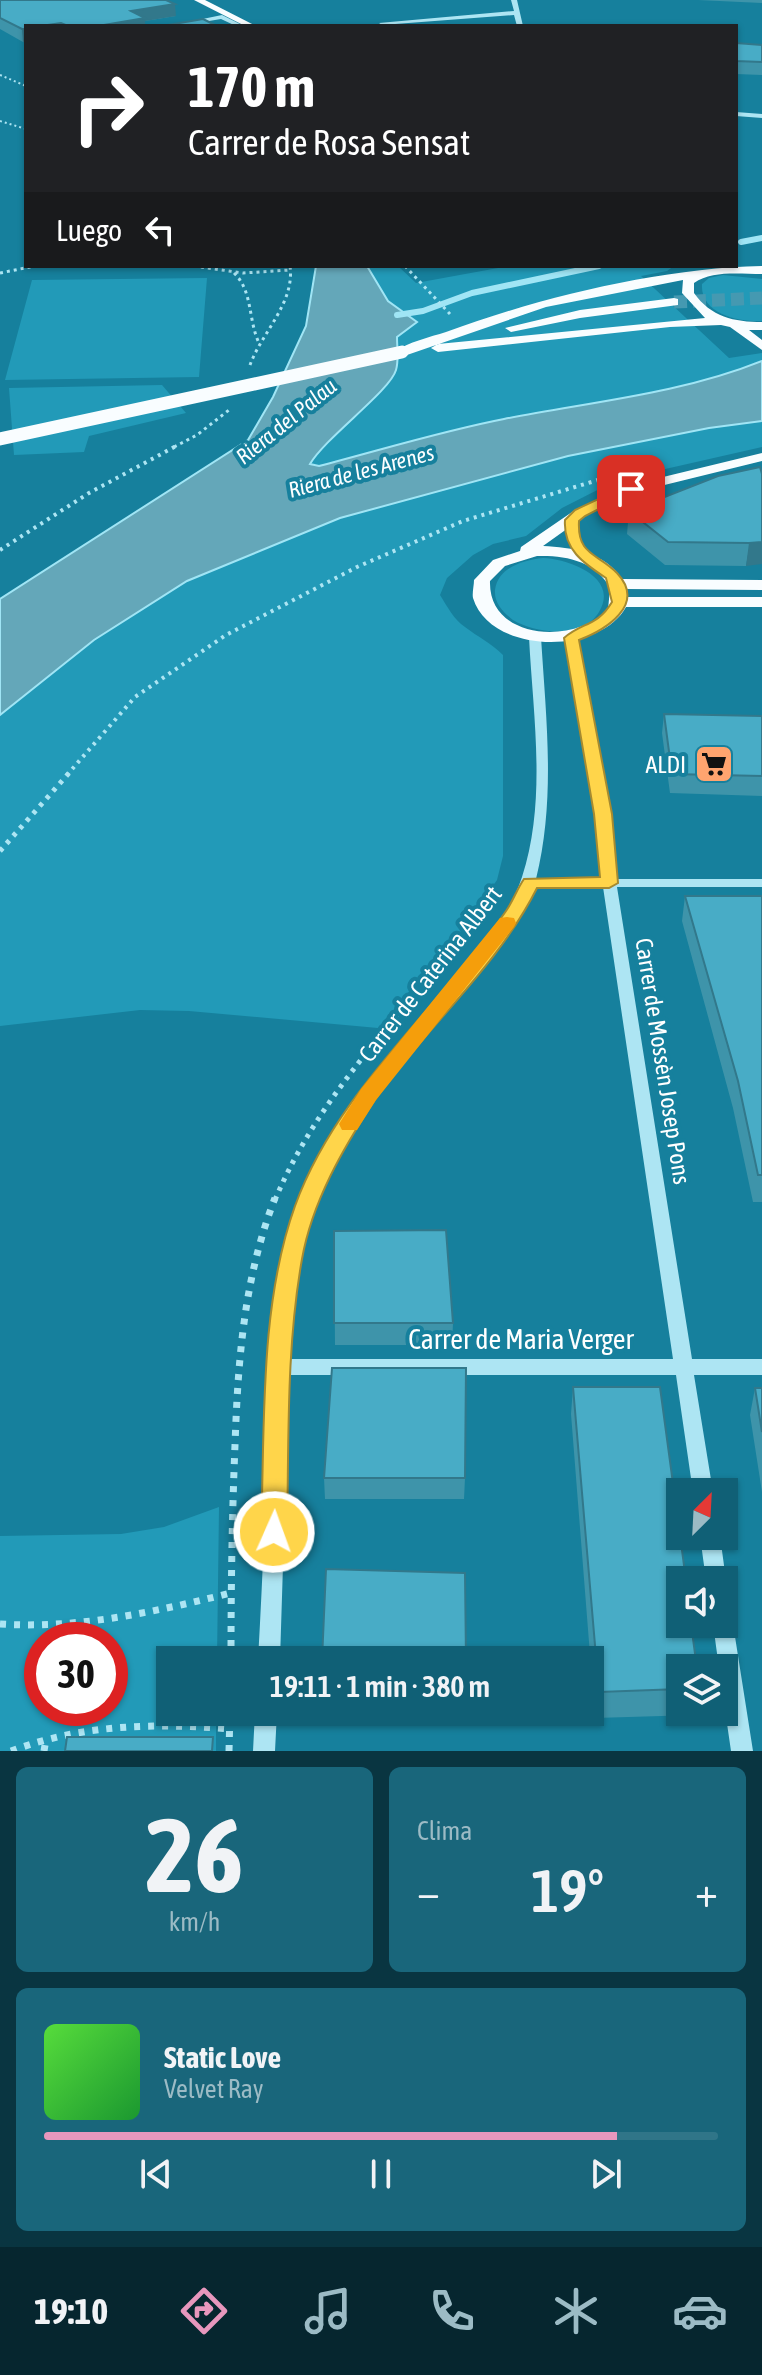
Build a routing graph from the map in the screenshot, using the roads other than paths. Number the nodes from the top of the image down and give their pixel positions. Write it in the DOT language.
graph roads {
  1 [pos="198,0"];
  2 [pos="214,0"];
  3 [pos="514,0"];
  4 [pos="478,8"];
  5 [pos="517,13"];
  6 [pos="484,15"];
  7 [pos="191,22"];
  8 [pos="382,23"];
  9 [pos="237,24"];
  10 [pos="248,24"];
  11 [pos="264,24"];
  12 [pos="520,24"];
  13 [pos="738,114"];
  14 [pos="762,116"];
  15 [pos="738,266"];
  16 [pos="760,271"];
  17 [pos="702,272"];
  18 [pos="674,302"];
  19 [pos="721,321"];
  20 [pos="735,325"];
  21 [pos="762,326"];
  22 [pos="482,334"];
  23 [pos="762,346"];
  24 [pos="402,352"];
  25 [pos="0,439"];
  26 [pos="762,457"];
  27 [pos="572,520"];
  28 [pos="522,553"];
  29 [pos="586,558"];
  30 [pos="617,584"];
  31 [pos="762,585"];
  32 [pos="619,602"];
  33 [pos="762,602"];
  34 [pos="535,637"];
  35 [pos="571,638"];
  36 [pos="530,883"];
  37 [pos="609,883"];
  38 [pos="762,883"];
  39 [pos="279,1367"];
  40 [pos="684,1367"];
  41 [pos="762,1367"];
  42 [pos="701,1478"];
  43 [pos="725,1638"];
  44 [pos="269,1646"];
  45 [pos="265,1726"];
  46 [pos="264,1751"];
  47 [pos="742,1751"];
  1 -- 10 [label="main road"];
  2 -- 11 [label="main road"];
  3 -- 5 [label="street"];
  4 -- 6 [label="street"];
  5 -- 6 [label="street"];
  5 -- 12 [label="street"];
  6 -- 8 [label="street"];
  7 -- 9 [label="street"];
  13 -- 14 [label="street"];
  15 -- 16 [label="main road"];
  17 -- 19 [label="main road"];
  17 -- 22 [label="main road"];
  18 -- 22 [label="main road"];
  19 -- 20 [label="main road"];
  19 -- 22 [label="main road"];
  20 -- 21 [label="main road"];
  20 -- 23 [label="main road"];
  22 -- 24 [label="main road"];
  22 -- 24 [label="main road"];
  24 -- 25 [label="main road, bridge"];
  26 -- 27 [label="main road"];
  27 -- 28 [label="main road"];
  27 -- 29 [label="main road"];
  28 -- 29 [label="main road"];
  28 -- 34 [label="main road"];
  29 -- 30 [label="main road"];
  30 -- 31 [label="main road"];
  30 -- 32 [label="main road"];
  32 -- 33 [label="main road"];
  32 -- 35 [label="main road"];
  34 -- 35 [label="main road"];
  34 -- 36 [label="street, Carrer de Caterina Albert"];
  35 -- 37 [label="street, Carrer de Mossèn Josep Pons"];
  36 -- 37 [label="street"];
  36 -- 39 [label="street, Carrer de Caterina Albert"];
  37 -- 38 [label="street"];
  37 -- 40 [label="street, Carrer de Mossèn Josep Pons"];
  39 -- 40 [label="street, Carrer de Maria Verger"];
  39 -- 44 [label="street, Carrer de Caterina Albert"];
  40 -- 41 [label="street, Carrer de Maria Verger"];
  40 -- 42 [label="street, Carrer de Mossèn Josep Pons"];
  43 -- 47 [label="street"];
  45 -- 46 [label="street"];
}
